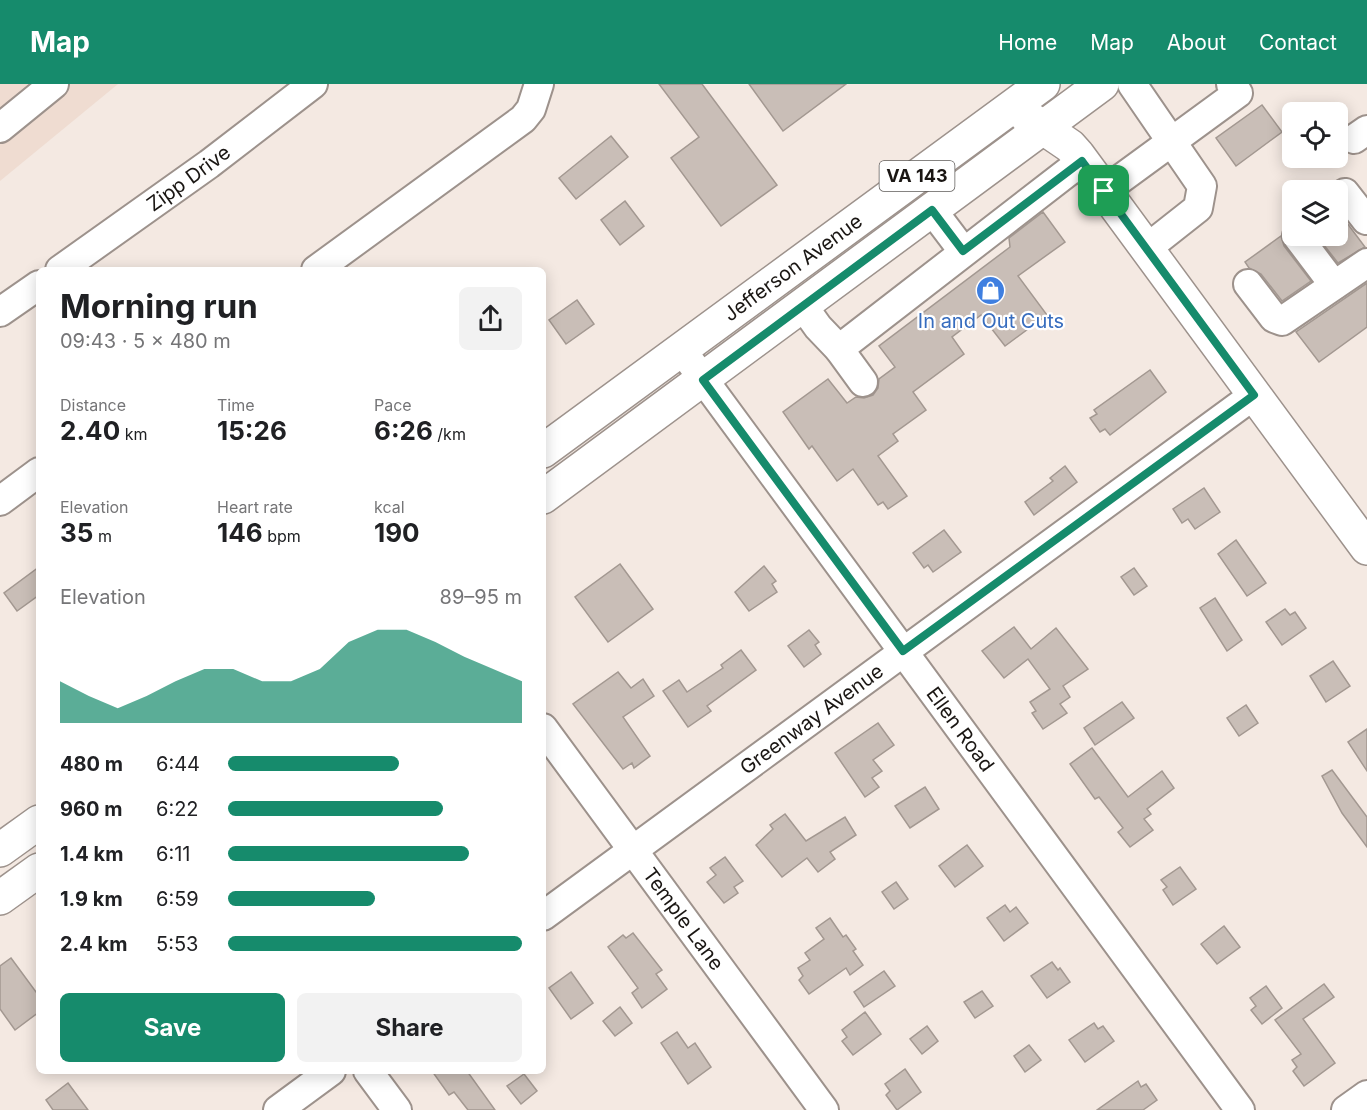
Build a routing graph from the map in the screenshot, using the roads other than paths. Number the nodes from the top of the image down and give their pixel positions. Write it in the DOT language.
graph roads {
  1 [pos="54,84"];
  2 [pos="313,84"];
  3 [pos="539,84"];
  4 [pos="1043,84"];
  5 [pos="1102,84"];
  6 [pos="1132,84"];
  7 [pos="1231,84"];
  8 [pos="1011,106"];
  9 [pos="1044,127"];
  10 [pos="0,128"];
  11 [pos="1172,141"];
  12 [pos="1082,161"];
  13 [pos="1104,191"];
  14 [pos="1348,196"];
  15 [pos="932,210"];
  16 [pos="1367,220"];
  17 [pos="1305,246"];
  18 [pos="1146,249"];
  19 [pos="963,251"];
  20 [pos="1367,263"];
  21 [pos="64,267"];
  22 [pos="320,267"];
  23 [pos="1248,284"];
  24 [pos="1334,285"];
  25 [pos="36,287"];
  26 [pos="803,306"];
  27 [pos="0,312"];
  28 [pos="839,349"];
  29 [pos="681,350"];
  30 [pos="703,380"];
  31 [pos="863,382"];
  32 [pos="1254,395"];
  33 [pos="546,449"];
  34 [pos="36,474"];
  35 [pos="546,495"];
  36 [pos="0,501"];
  37 [pos="1367,548"];
  38 [pos="903,651"];
  39 [pos="546,732"];
  40 [pos="36,824"];
  41 [pos="1,849"];
  42 [pos="632,849"];
  43 [pos="21,883"];
  44 [pos="546,914"];
  45 [pos="327,1074"];
  46 [pos="370,1074"];
  47 [pos="1367,1095"];
  48 [pos="278,1110"];
  49 [pos="397,1110"];
  50 [pos="824,1110"];
  51 [pos="1240,1110"];
  52 [pos="1346,1110"];
  1 -- 10 [label="street"];
  2 -- 21 [label="street, Zipp Drive"];
  3 -- 22 [label="street"];
  4 -- 8 [label="main road, Jefferson Avenue / VA 143"];
  5 -- 9 [label="main road, Jefferson Avenue / VA 143"];
  6 -- 11 [label="street"];
  7 -- 11 [label="street"];
  8 -- 9 [label="main road"];
  8 -- 29 [label="main road, Jefferson Avenue / VA 143"];
  9 -- 12 [label="main road"];
  9 -- 15 [label="main road, Jefferson Avenue / VA 143"];
  11 -- 13 [label="street"];
  11 -- 18 [label="street"];
  12 -- 13 [label="main road"];
  12 -- 19 [label="street"];
  13 -- 18 [label="main road"];
  14 -- 16 [label="street"];
  15 -- 19 [label="street"];
  15 -- 26 [label="main road, Jefferson Avenue / VA 143"];
  17 -- 24 [label="street"];
  18 -- 32 [label="main road"];
  19 -- 28 [label="street"];
  20 -- 24 [label="street"];
  23 -- 24 [label="street"];
  25 -- 27 [label="street"];
  26 -- 28 [label="street"];
  26 -- 30 [label="main road, Jefferson Avenue / VA 143"];
  28 -- 31 [label="street"];
  29 -- 30 [label="street, Ellen Road"];
  29 -- 33 [label="main road, Jefferson Avenue / VA 143"];
  30 -- 35 [label="main road, Jefferson Avenue / VA 143"];
  30 -- 38 [label="street, Ellen Road"];
  32 -- 37 [label="main road"];
  32 -- 38 [label="street, Greenway Avenue"];
  34 -- 36 [label="street"];
  38 -- 42 [label="street, Greenway Avenue"];
  38 -- 51 [label="street, Ellen Road"];
  39 -- 42 [label="street, Temple Lane"];
  40 -- 41 [label="main road"];
  41 -- 43 [label="street"];
  42 -- 44 [label="street, Greenway Avenue"];
  42 -- 50 [label="street, Temple Lane"];
  45 -- 48 [label="street"];
  46 -- 49 [label="street"];
  47 -- 52 [label="street"];
}
